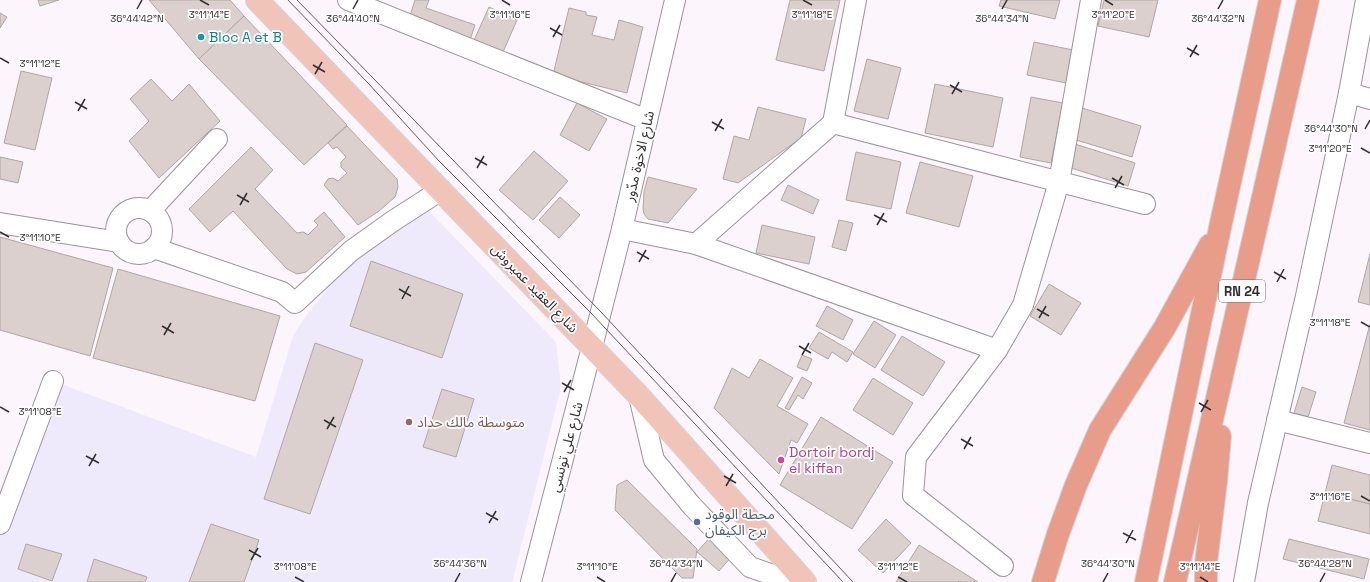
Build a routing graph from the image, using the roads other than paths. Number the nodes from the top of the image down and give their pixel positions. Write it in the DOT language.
graph roads {
  1 [pos="257,0"];
  2 [pos="348,0"];
  3 [pos="675,0"];
  4 [pos="856,0"];
  5 [pos="1091,0"];
  6 [pos="1270,0"];
  7 [pos="1308,0"];
  8 [pos="1366,0"];
  9 [pos="1349,94"];
  10 [pos="1370,99"];
  11 [pos="647,120"];
  12 [pos="833,123"];
  13 [pos="217,139"];
  14 [pos="1059,182"];
  15 [pos="440,190"];
  16 [pos="1145,204"];
  17 [pos="150,210"];
  18 [pos="0,223"];
  19 [pos="1221,223"];
  20 [pos="622,229"];
  21 [pos="119,242"];
  22 [pos="696,244"];
  23 [pos="154,248"];
  24 [pos="601,312"];
  25 [pos="592,347"];
  26 [pos="997,350"];
  27 [pos="1228,355"];
  28 [pos="53,380"];
  29 [pos="639,396"];
  30 [pos="1277,420"];
  31 [pos="1370,443"];
  32 [pos="0,524"];
  33 [pos="1058,534"];
  34 [pos="1003,566"];
  35 [pos="531,582"];
  36 [pos="793,582"];
  37 [pos="805,582"];
  38 [pos="1043,582"];
  39 [pos="1053,582"];
  40 [pos="1146,582"];
  41 [pos="1175,582"];
  42 [pos="1206,582"];
  43 [pos="1244,582"];
  1 -- 15 [label="main road, شارع العقيد عميروش"];
  2 -- 11 [label="street"];
  3 -- 11 [label="street, شارع الاخوة مدّور"];
  4 -- 12 [label="street"];
  5 -- 14 [label="street"];
  6 -- 19 [label="highway, RN 24"];
  7 -- 27 [label="highway, RN 24"];
  8 -- 9 [label="street"];
  9 -- 10 [label="street"];
  9 -- 30 [label="street"];
  11 -- 20 [label="street, شارع الاخوة مدّور"];
  12 -- 14 [label="street"];
  12 -- 22 [label="street"];
  13 -- 17 [label="street"];
  14 -- 16 [label="street"];
  14 -- 26 [label="street"];
  15 -- 23 [label="street"];
  15 -- 25 [label="main road, شارع العقيد عميروش"];
  17 -- 21 [label="street"];
  17 -- 23 [label="street"];
  18 -- 21 [label="street"];
  19 -- 33 [label="highway"];
  19 -- 40 [label="highway, RN 24"];
  20 -- 22 [label="street"];
  20 -- 24 [label="street, شارع الاخوة مدّور"];
  21 -- 23 [label="street"];
  22 -- 26 [label="street"];
  24 -- 25 [label="street, شارع علي تونسي"];
  25 -- 29 [label="main road, شارع العقيد عميروش"];
  25 -- 35 [label="street, شارع علي تونسي"];
  26 -- 34 [label="street"];
  27 -- 41 [label="highway, RN 24"];
  27 -- 42 [label="highway"];
  28 -- 32 [label="street"];
  29 -- 36 [label="street"];
  29 -- 37 [label="main road, شارع العقيد عميروش"];
  30 -- 31 [label="street"];
  30 -- 43 [label="street"];
  33 -- 38 [label="highway"];
  33 -- 39 [label="highway"];
}
